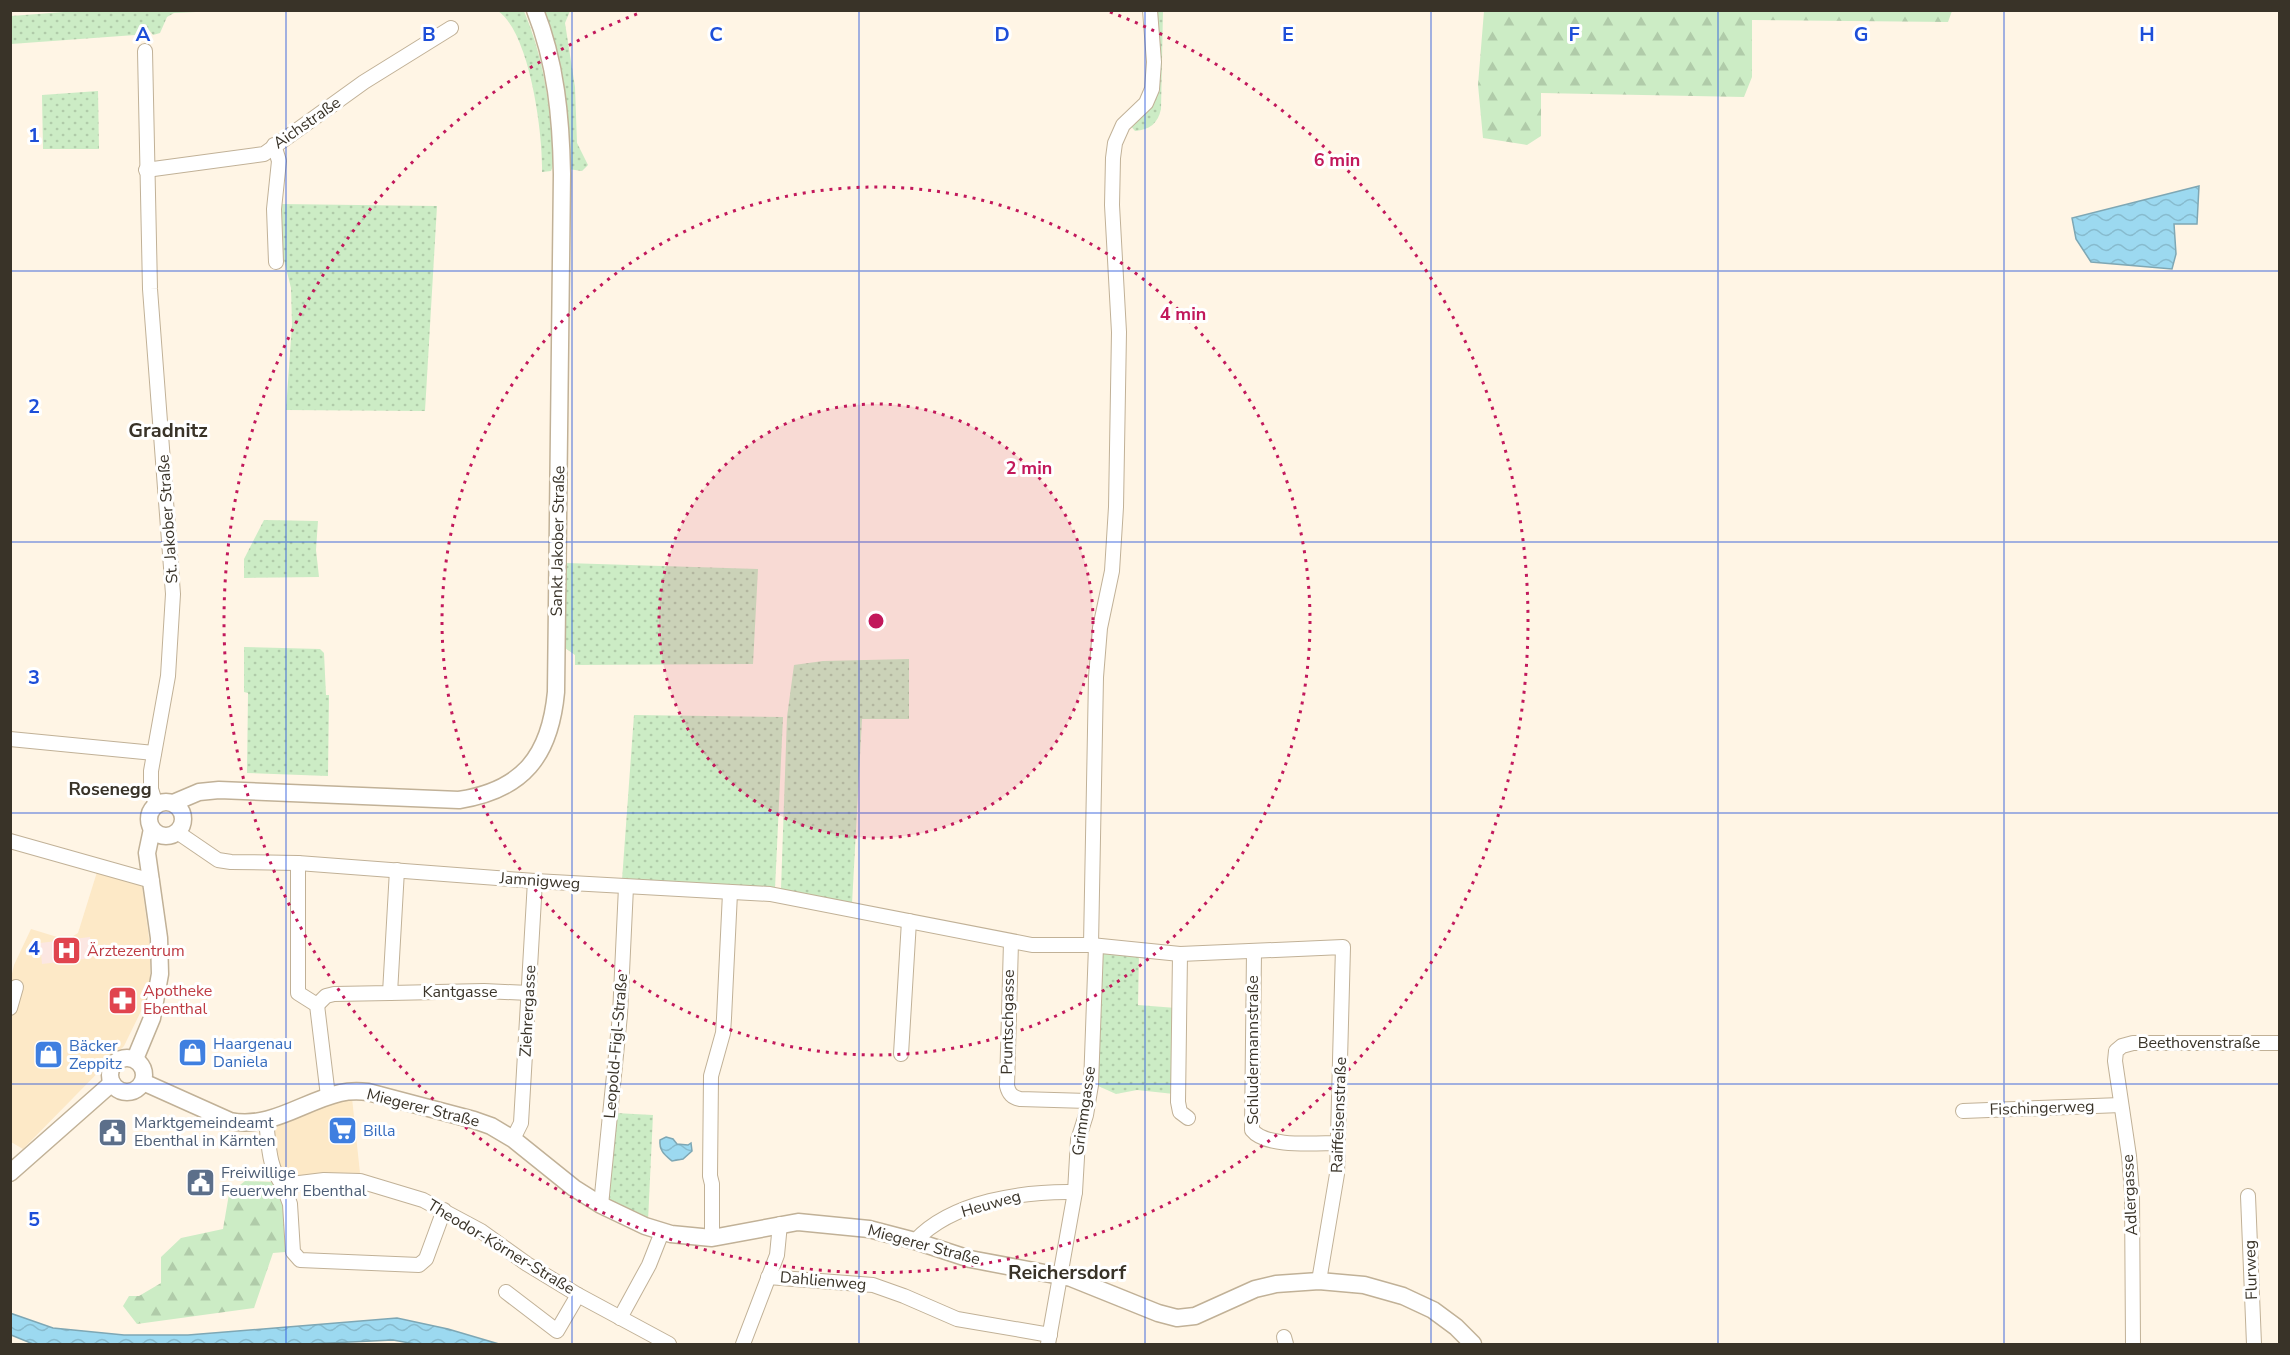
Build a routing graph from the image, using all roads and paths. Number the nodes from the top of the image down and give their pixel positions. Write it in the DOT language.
graph roads {
  1 [pos="1150,10"];
  2 [pos="536,14"];
  3 [pos="451,28"];
  4 [pos="145,51"];
  5 [pos="274,145"];
  6 [pos="146,170"];
  7 [pos="276,262"];
  8 [pos="10,740"];
  9 [pos="154,753"];
  10 [pos="156,805"];
  11 [pos="178,809"];
  12 [pos="164,833"];
  13 [pos="10,841"];
  14 [pos="298,863"];
  15 [pos="398,870"];
  16 [pos="152,881"];
  17 [pos="535,881"];
  18 [pos="627,887"];
  19 [pos="730,893"];
  20 [pos="909,921"];
  21 [pos="1011,942"];
  22 [pos="1093,945"];
  23 [pos="1343,947"];
  24 [pos="1254,952"];
  25 [pos="1180,954"];
  26 [pos="16,987"];
  27 [pos="390,993"];
  28 [pos="529,993"];
  29 [pos="317,1005"];
  30 [pos="10,1008"];
  31 [pos="2280,1043"];
  32 [pos="2119,1048"];
  33 [pos="901,1054"];
  34 [pos="135,1059"];
  35 [pos="143,1082"];
  36 [pos="112,1083"];
  37 [pos="328,1096"];
  38 [pos="1088,1101"];
  39 [pos="2121,1105"];
  40 [pos="1963,1111"];
  41 [pos="1188,1118"];
  42 [pos="266,1121"];
  43 [pos="513,1139"];
  44 [pos="1338,1143"];
  45 [pos="10,1173"];
  46 [pos="283,1185"];
  47 [pos="1075,1192"];
  48 [pos="2248,1196"];
  49 [pos="601,1205"];
  50 [pos="444,1210"];
  51 [pos="780,1224"];
  52 [pos="662,1232"];
  53 [pos="712,1238"];
  54 [pos="915,1240"];
  55 [pos="1060,1274"];
  56 [pos="768,1277"];
  57 [pos="1319,1281"];
  58 [pos="506,1292"];
  59 [pos="578,1294"];
  60 [pos="620,1318"];
  61 [pos="1049,1340"];
  62 [pos="669,1344"];
  63 [pos="743,1344"];
  64 [pos="1473,1344"];
  65 [pos="2133,1344"];
  66 [pos="2253,1344"];
  1 -- 22 [label="street, Grimmgasse"];
  2 -- 11 [label="main road, Sankt Jakober Straße"];
  3 -- 5 [label="street, Aichstraße"];
  4 -- 6 [label="street, St. Jakober Straße"];
  5 -- 6 [label="street, Aichstraße"];
  5 -- 7 [label="street"];
  6 -- 9 [label="street, St. Jakober Straße"];
  8 -- 9 [label="street"];
  9 -- 10 [label="street, St. Jakober Straße"];
  10 -- 11 [label="main road, Sankt Jakober Straße"];
  10 -- 12 [label="main road"];
  11 -- 12 [label="main road"];
  12 -- 14 [label="street, Jamnigweg"];
  12 -- 16 [label="main road"];
  13 -- 16 [label="street"];
  14 -- 15 [label="street, Jamnigweg"];
  14 -- 29 [label="street"];
  15 -- 17 [label="street, Jamnigweg"];
  15 -- 27 [label="street"];
  16 -- 34 [label="main road"];
  17 -- 18 [label="street, Jamnigweg"];
  17 -- 28 [label="street, Ziehrergasse"];
  18 -- 19 [label="street, Jamnigweg"];
  18 -- 49 [label="street, Leopold-Figl-Straße"];
  19 -- 20 [label="street, Jamnigweg"];
  19 -- 53 [label="street"];
  20 -- 21 [label="street, Jamnigweg"];
  20 -- 33 [label="street"];
  21 -- 22 [label="street, Jamnigweg"];
  21 -- 38 [label="street, Pruntschgasse"];
  22 -- 25 [label="street, Jamnigweg"];
  22 -- 38 [label="street, Grimmgasse"];
  23 -- 24 [label="street, Jamnigweg"];
  23 -- 44 [label="street, Raiffeisenstraße"];
  24 -- 25 [label="street, Jamnigweg"];
  24 -- 44 [label="street, Schludermannstraße"];
  25 -- 41 [label="street"];
  26 -- 30 [label="street"];
  27 -- 28 [label="street, Kantgasse"];
  27 -- 29 [label="street, Kantgasse"];
  28 -- 43 [label="street, Ziehrergasse"];
  29 -- 37 [label="street"];
  31 -- 32 [label="street, Beethovenstraße"];
  32 -- 39 [label="street, Adlergasse"];
  34 -- 35 [label="main road"];
  34 -- 36 [label="main road"];
  35 -- 36 [label="main road"];
  35 -- 42 [label="main road, Miegerer Straße"];
  36 -- 45 [label="main road"];
  37 -- 42 [label="main road, Miegerer Straße"];
  37 -- 43 [label="main road, Miegerer Straße"];
  38 -- 47 [label="street, Grimmgasse"];
  39 -- 40 [label="street, Fischingerweg"];
  39 -- 65 [label="street, Adlergasse"];
  42 -- 46 [label="street"];
  43 -- 49 [label="main road, Miegerer Straße"];
  44 -- 57 [label="street, Raiffeisenstraße"];
  46 -- 50 [label="street, Theodor-Körner-Straße"];
  46 -- 50 [label="street"];
  47 -- 54 [label="street, Heuweg"];
  47 -- 55 [label="street, Grimmgasse"];
  48 -- 66 [label="street, Flurweg"];
  49 -- 52 [label="main road, Miegerer Straße"];
  50 -- 59 [label="street, Theodor-Körner-Straße"];
  51 -- 53 [label="main road, Miegerer Straße"];
  51 -- 54 [label="main road, Miegerer Straße"];
  51 -- 56 [label="street"];
  52 -- 53 [label="main road, Miegerer Straße"];
  52 -- 60 [label="street"];
  54 -- 55 [label="main road, Miegerer Straße"];
  55 -- 57 [label="main road, Miegerer Straße"];
  55 -- 61 [label="street, Grimmgasse"];
  56 -- 61 [label="street, Dahlienweg"];
  56 -- 63 [label="street"];
  57 -- 64 [label="main road, Miegerer Straße"];
  58 -- 59 [label="street"];
  59 -- 60 [label="street, Theodor-Körner-Straße"];
  60 -- 62 [label="street, Theodor-Körner-Straße"];
}
